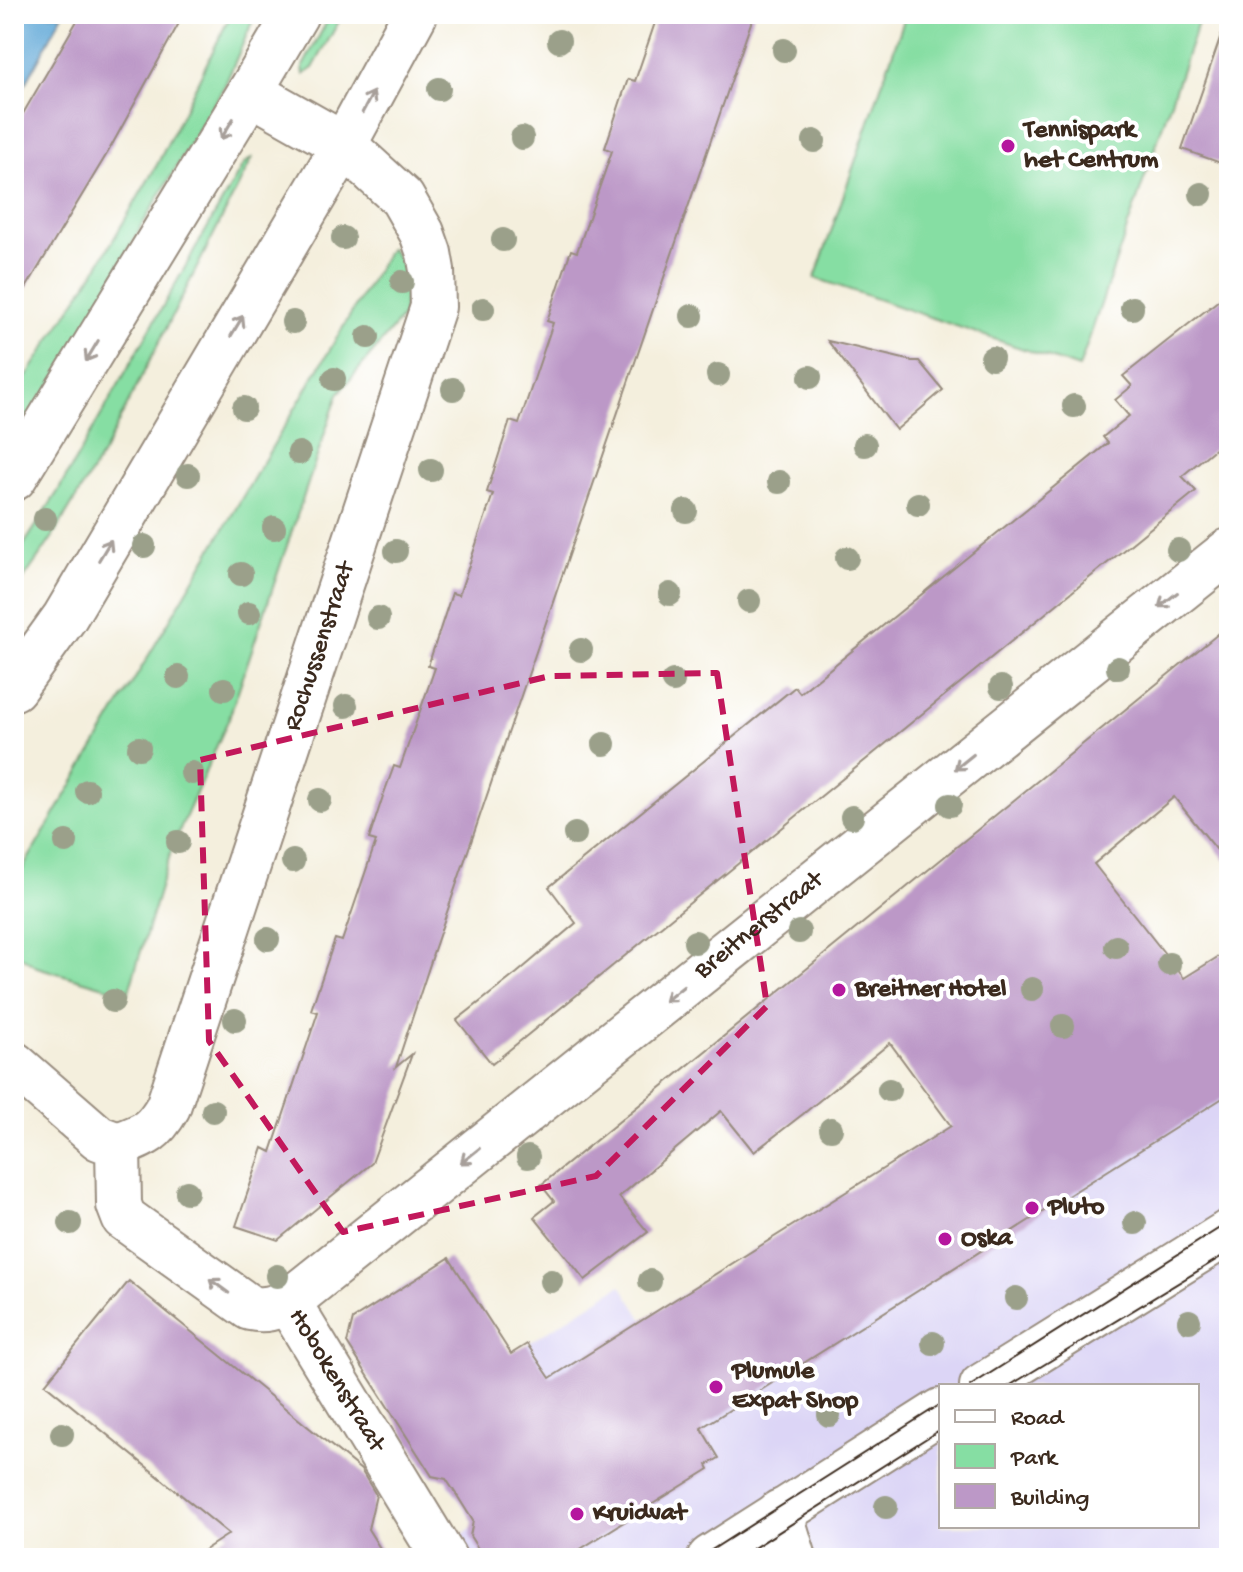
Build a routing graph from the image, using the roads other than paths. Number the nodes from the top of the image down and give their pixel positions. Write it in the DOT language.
graph roads {
  1 [pos="296,14"];
  2 [pos="415,14"];
  3 [pos="250,92"];
  4 [pos="344,145"];
  5 [pos="14,478"];
  6 [pos="1229,551"];
  7 [pos="14,688"];
  8 [pos="14,1064"];
  9 [pos="118,1145"];
  10 [pos="1229,1232"];
  11 [pos="288,1302"];
  12 [pos="985,1384"];
  13 [pos="939,1412"];
  14 [pos="780,1512"];
  15 [pos="444,1558"];
  16 [pos="710,1558"];
  17 [pos="794,1558"];
  1 -- 3 [label="street"];
  4 -- 2 [label="street, one-way"];
  3 -- 4 [label="street, Rochussenstraat"];
  3 -- 5 [label="street, one-way"];
  7 -- 4 [label="street, one-way"];
  4 -- 9 [label="street, Rochussenstraat"];
  6 -- 11 [label="street, Breitnerstraat, one-way"];
  8 -- 9 [label="street"];
  11 -- 9 [label="street, Hobokenstraat, one-way"];
  10 -- 12 [label="street"];
  11 -- 15 [label="street, Hobokenstraat"];
  13 -- 14 [label="street"];
  14 -- 16 [label="street"];
  14 -- 17 [label="street"];
}
